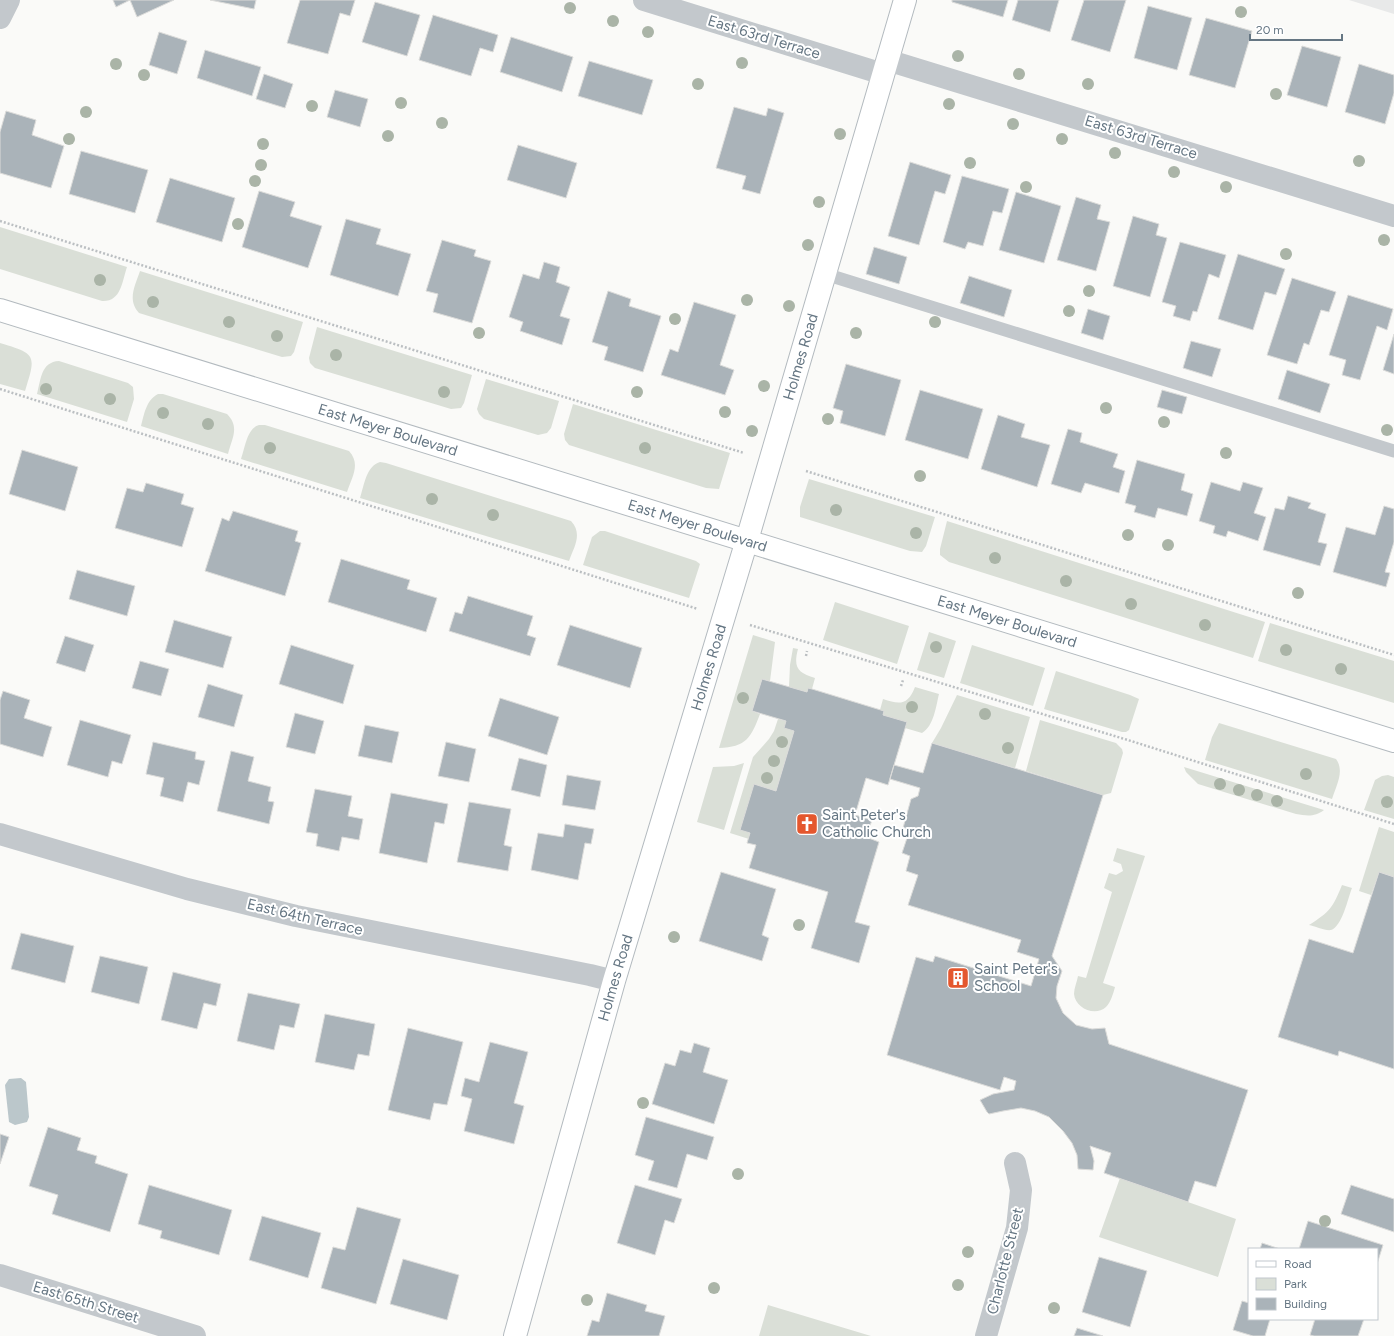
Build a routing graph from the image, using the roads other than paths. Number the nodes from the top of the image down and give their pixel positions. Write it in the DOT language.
graph roads {
  1 [pos="9,0"];
  2 [pos="644,0"];
  3 [pos="905,0"];
  4 [pos="0,18"];
  5 [pos="885,67"];
  6 [pos="1394,216"];
  7 [pos="825,274"];
  8 [pos="0,310"];
  9 [pos="1394,451"];
  10 [pos="747,540"];
  11 [pos="1394,741"];
  12 [pos="0,834"];
  13 [pos="614,981"];
  14 [pos="1015,1163"];
  15 [pos="0,1276"];
  16 [pos="195,1336"];
  17 [pos="514,1336"];
  18 [pos="986,1336"];
  1 -- 4 [label="street"];
  2 -- 5 [label="street, East 63rd Terrace"];
  3 -- 5 [label="main road, Holmes Road"];
  5 -- 6 [label="street, East 63rd Terrace"];
  5 -- 7 [label="main road, Holmes Road"];
  7 -- 9 [label="lane"];
  7 -- 10 [label="main road, Holmes Road"];
  8 -- 10 [label="main road, East Meyer Boulevard"];
  10 -- 11 [label="main road, East Meyer Boulevard"];
  10 -- 13 [label="main road, Holmes Road"];
  12 -- 13 [label="street, East 64th Terrace"];
  13 -- 17 [label="main road, Holmes Road"];
  14 -- 18 [label="street, Charlotte Street"];
  15 -- 16 [label="street, East 65th Street"];
}
